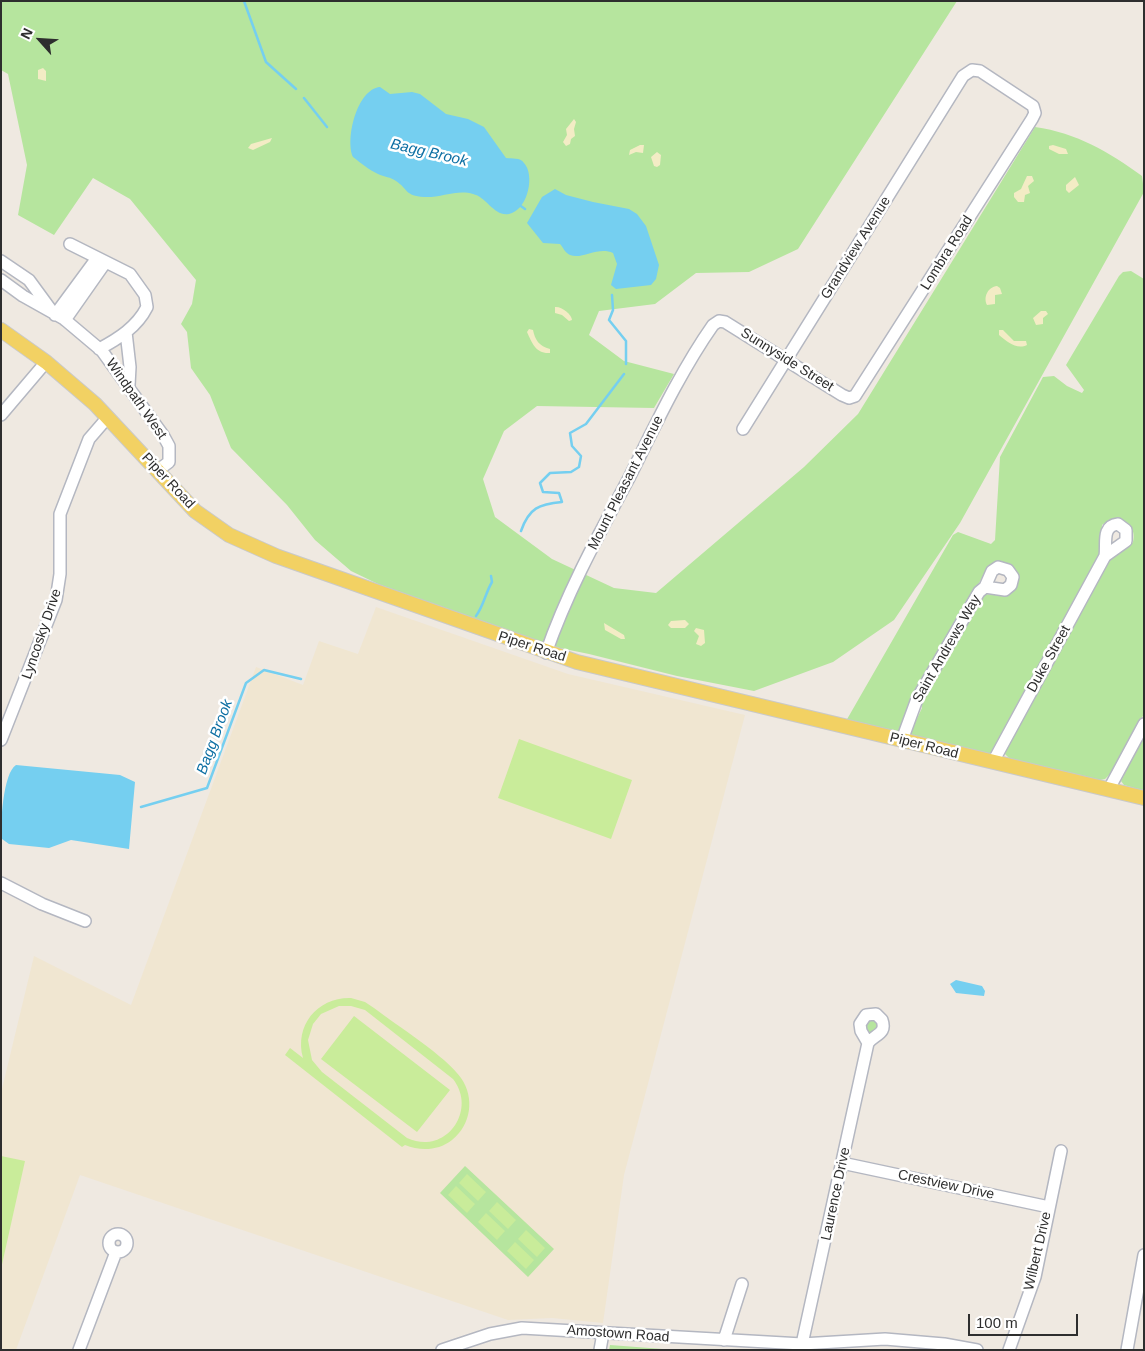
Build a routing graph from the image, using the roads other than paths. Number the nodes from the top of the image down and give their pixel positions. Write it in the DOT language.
graph roads {
  1 [pos="972,70"];
  2 [pos="70,244"];
  3 [pos="1,261"];
  4 [pos="101,261"];
  5 [pos="1,280"];
  6 [pos="60,317"];
  7 [pos="719,321"];
  8 [pos="1,330"];
  9 [pos="126,332"];
  10 [pos="100,349"];
  11 [pos="787,360"];
  12 [pos="46,362"];
  13 [pos="128,385"];
  14 [pos="855,396"];
  15 [pos="1,415"];
  16 [pos="108,416"];
  17 [pos="743,429"];
  18 [pos="157,471"];
  19 [pos="1105,556"];
  20 [pos="985,587"];
  21 [pos="546,652"];
  22 [pos="1144,724"];
  23 [pos="1,740"];
  24 [pos="902,740"];
  25 [pos="993,762"];
  26 [pos="1109,789"];
  27 [pos="1144,798"];
  28 [pos="1,883"];
  29 [pos="85,921"];
  30 [pos="868,1043"];
  31 [pos="1061,1151"];
  32 [pos="842,1163"];
  33 [pos="1049,1207"];
  34 [pos="116,1252"];
  35 [pos="1144,1255"];
  36 [pos="742,1284"];
  37 [pos="602,1334"];
  38 [pos="724,1340"];
  39 [pos="802,1344"];
  40 [pos="942,1347"];
  41 [pos="80,1350"];
  42 [pos="442,1350"];
  43 [pos="600,1350"];
  44 [pos="976,1350"];
  45 [pos="1009,1350"];
  46 [pos="1127,1350"];
  1 -- 11 [label="street, Grandview Avenue"];
  1 -- 14 [label="street, Lombra Road"];
  2 -- 4 [label="street"];
  3 -- 6 [label="street, Windpath West"];
  4 -- 6 [label="street"];
  4 -- 9 [label="street"];
  5 -- 6 [label="street, Windpath West"];
  6 -- 10 [label="street, Windpath West"];
  7 -- 11 [label="street, Sunnyside Street"];
  7 -- 21 [label="street, Mount Pleasant Avenue"];
  8 -- 12 [label="main road, Piper Road"];
  9 -- 10 [label="street"];
  9 -- 13 [label="street"];
  10 -- 13 [label="street, Windpath West"];
  11 -- 14 [label="street, Sunnyside Street"];
  11 -- 17 [label="street, Grandview Avenue"];
  12 -- 15 [label="street"];
  12 -- 16 [label="main road, Piper Road"];
  13 -- 18 [label="street, Windpath West"];
  16 -- 18 [label="main road, Piper Road"];
  16 -- 23 [label="street, Lyncosky Drive"];
  18 -- 21 [label="main road, Piper Road"];
  19 -- 25 [label="street, Duke Street"];
  20 -- 24 [label="street, Saint Andrews Way"];
  21 -- 24 [label="main road, Piper Road"];
  22 -- 26 [label="street"];
  24 -- 25 [label="main road, Piper Road"];
  25 -- 26 [label="main road, Piper Road"];
  26 -- 27 [label="main road, Piper Road"];
  28 -- 29 [label="street"];
  30 -- 32 [label="street, Laurence Drive"];
  31 -- 33 [label="street, Wilbert Drive"];
  32 -- 33 [label="street, Crestview Drive"];
  32 -- 39 [label="street, Laurence Drive"];
  33 -- 45 [label="street, Wilbert Drive"];
  34 -- 41 [label="street"];
  35 -- 46 [label="street"];
  36 -- 38 [label="street"];
  37 -- 38 [label="street, Amostown Road"];
  37 -- 42 [label="street, Amostown Road"];
  37 -- 43 [label="street"];
  38 -- 39 [label="street, Amostown Road"];
  39 -- 40 [label="street, Amostown Road"];
  40 -- 44 [label="street, Amostown Road"];
}
